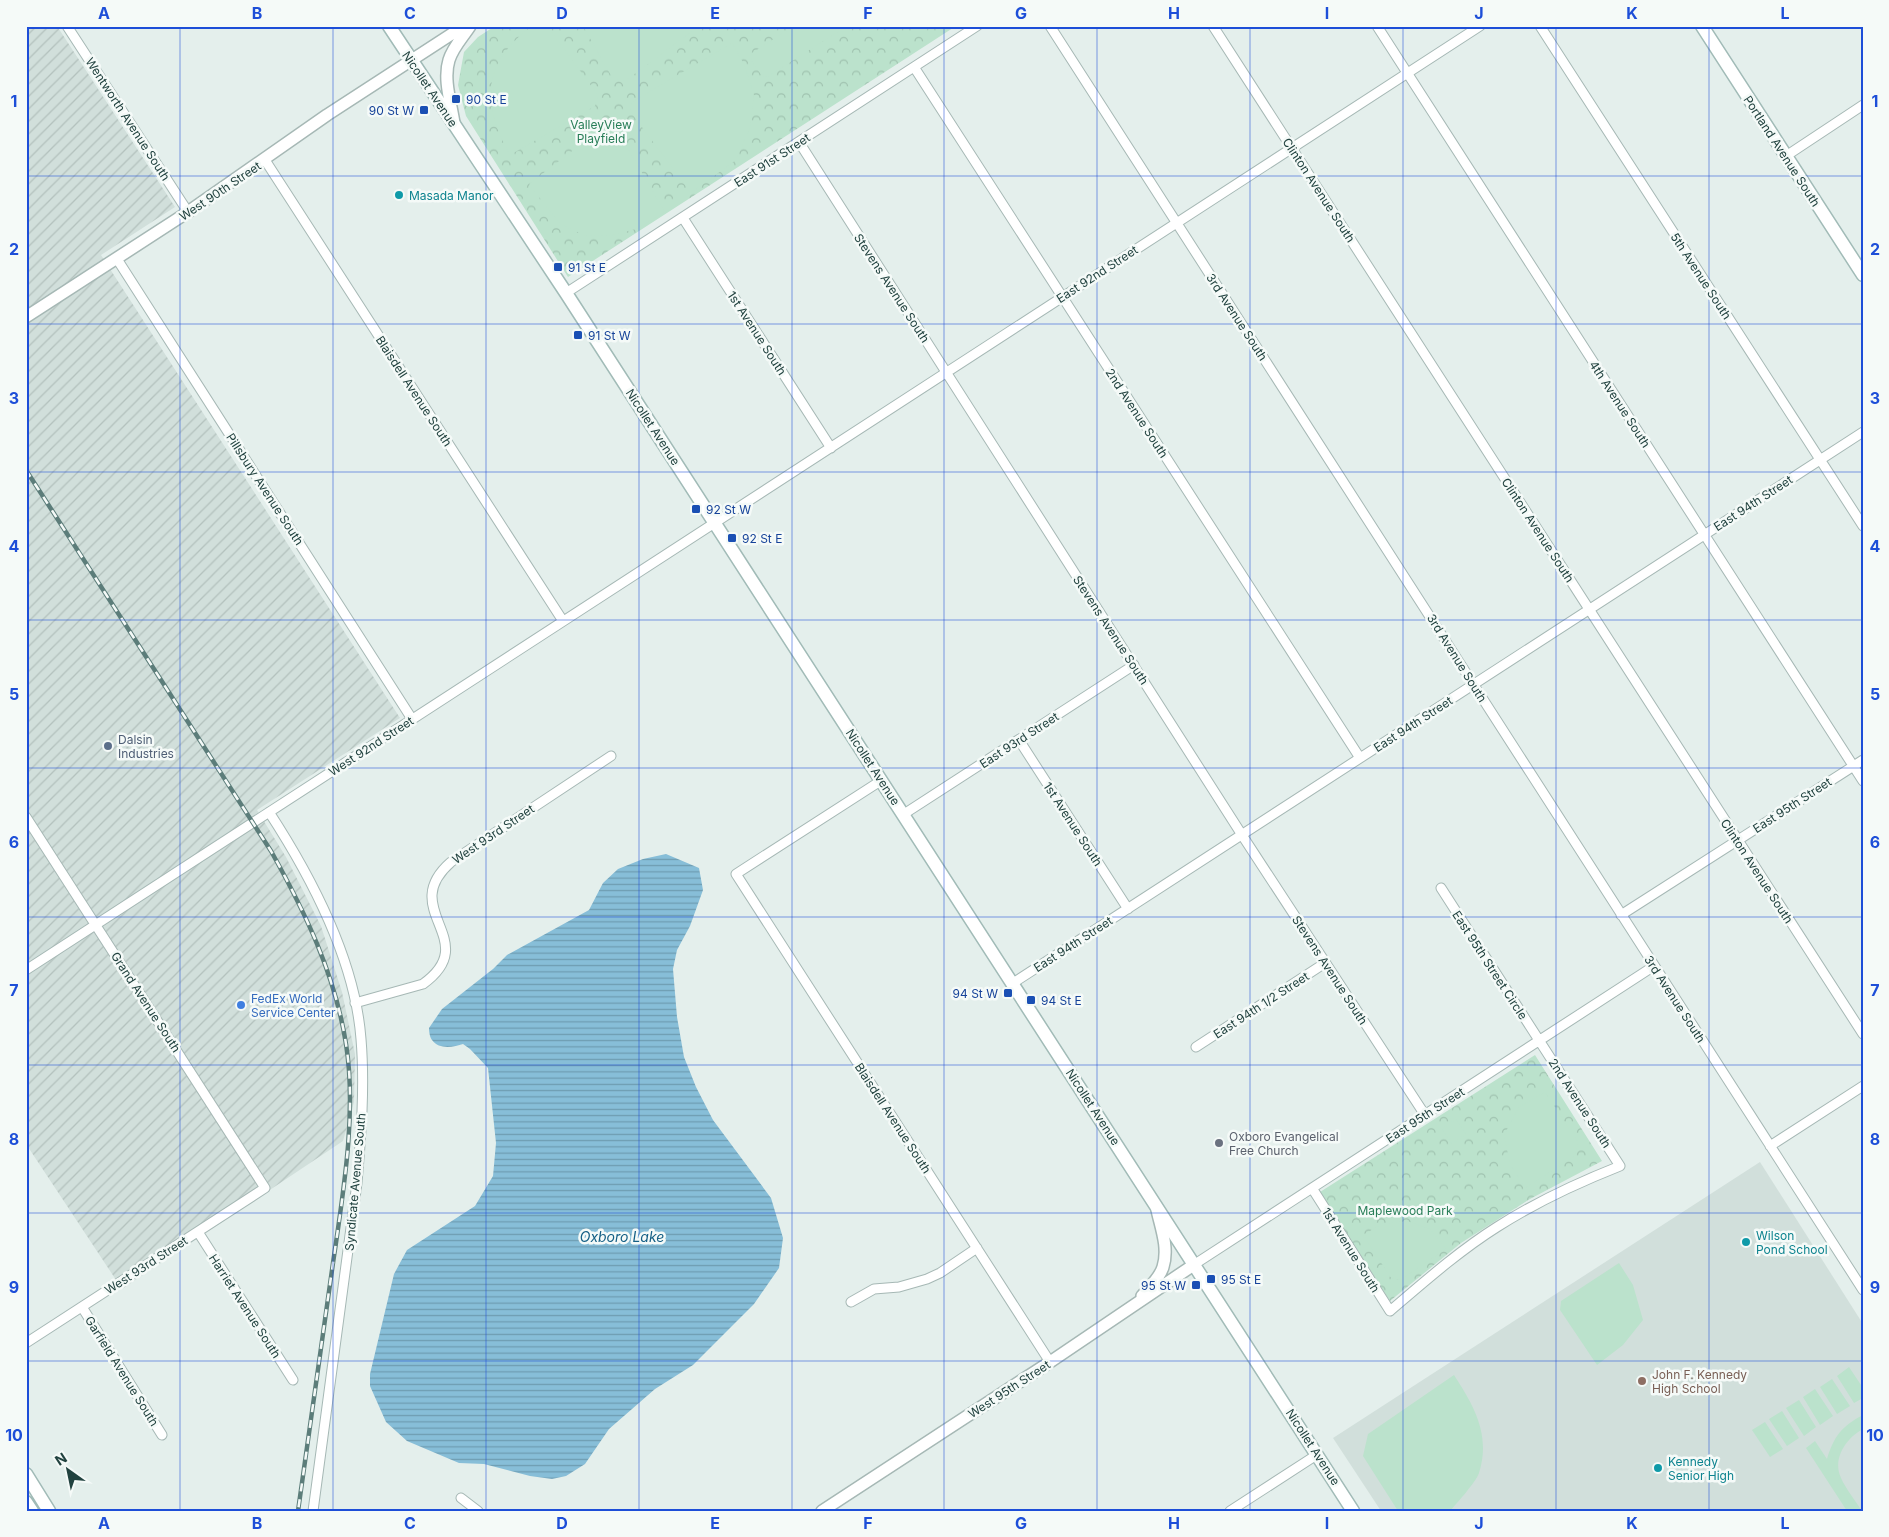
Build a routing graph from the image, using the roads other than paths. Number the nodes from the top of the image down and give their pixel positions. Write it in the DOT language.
graph roads {
  1 [pos="67,26"];
  2 [pos="389,26"];
  3 [pos="464,26"];
  4 [pos="470,26"];
  5 [pos="977,26"];
  6 [pos="1050,26"];
  7 [pos="1213,26"];
  8 [pos="1377,26"];
  9 [pos="1480,26"];
  10 [pos="1540,26"];
  11 [pos="1702,26"];
  12 [pos="410,60"];
  13 [pos="914,67"];
  14 [pos="1407,73"];
  15 [pos="1863,105"];
  16 [pos="455,127"];
  17 [pos="799,142"];
  18 [pos="1292,148"];
  19 [pos="1786,156"];
  20 [pos="264,160"];
  21 [pos="188,212"];
  22 [pos="682,218"];
  23 [pos="1176,223"];
  24 [pos="117,259"];
  25 [pos="1863,275"];
  26 [pos="566,293"];
  27 [pos="1062,297"];
  28 [pos="26,317"];
  29 [pos="946,373"];
  30 [pos="1863,432"];
  31 [pos="831,448"];
  32 [pos="1820,460"];
  33 [pos="715,522"];
  34 [pos="1863,526"];
  35 [pos="1704,534"];
  36 [pos="1589,610"];
  37 [pos="563,621"];
  38 [pos="1134,665"];
  39 [pos="1474,684"];
  40 [pos="412,719"];
  41 [pos="1019,740"];
  42 [pos="611,756"];
  43 [pos="1360,758"];
  44 [pos="1863,760"];
  45 [pos="1853,766"];
  46 [pos="882,780"];
  47 [pos="1863,781"];
  48 [pos="269,812"];
  49 [pos="904,814"];
  50 [pos="26,817"];
  51 [pos="1242,834"];
  52 [pos="1738,840"];
  53 [pos="1441,888"];
  54 [pos="1128,909"];
  55 [pos="1621,915"];
  56 [pos="96,924"];
  57 [pos="1325,963"];
  58 [pos="1654,966"];
  59 [pos="26,970"];
  60 [pos="1014,983"];
  61 [pos="355,1003"];
  62 [pos="1863,1034"];
  63 [pos="1540,1041"];
  64 [pos="1196,1047"];
  65 [pos="1863,1086"];
  66 [pos="1425,1115"];
  67 [pos="1770,1146"];
  68 [pos="266,1188"];
  69 [pos="1312,1188"];
  70 [pos="1156,1203"];
  71 [pos="198,1232"];
  72 [pos="977,1248"];
  73 [pos="1195,1264"];
  74 [pos="1863,1290"];
  75 [pos="850,1302"];
  76 [pos="1133,1306"];
  77 [pos="82,1307"];
  78 [pos="1390,1312"];
  79 [pos="26,1343"];
  80 [pos="1050,1362"];
  81 [pos="293,1380"];
  82 [pos="162,1435"];
  83 [pos="1318,1454"];
  84 [pos="26,1474"];
  85 [pos="461,1498"];
  86 [pos="49,1511"];
  87 [pos="313,1511"];
  88 [pos="478,1511"];
  89 [pos="822,1511"];
  90 [pos="1230,1511"];
  91 [pos="1353,1511"];
  1 -- 21 [label="street, Wentworth Avenue South"];
  2 -- 12 [label="main road, Nicollet Avenue"];
  3 -- 12 [label="street, West 90th Street"];
  4 -- 16 [label="street"];
  5 -- 13 [label="street, East 91st Street"];
  6 -- 23 [label="street, 3rd Avenue South"];
  7 -- 18 [label="street, Clinton Avenue South"];
  8 -- 14 [label="street, 4th Avenue South"];
  9 -- 14 [label="street, East 92nd Street"];
  10 -- 32 [label="street, 5th Avenue South"];
  11 -- 19 [label="main road, Portland Avenue South"];
  12 -- 16 [label="main road, Nicollet Avenue"];
  12 -- 20 [label="street, West 90th Street"];
  13 -- 17 [label="street, East 91st Street"];
  13 -- 27 [label="street, 2nd Avenue South"];
  14 -- 18 [label="street, East 92nd Street"];
  14 -- 35 [label="street, 4th Avenue South"];
  15 -- 19 [label="street"];
  16 -- 26 [label="main road, Nicollet Avenue"];
  17 -- 22 [label="street, East 91st Street"];
  17 -- 29 [label="street, Stevens Avenue South"];
  18 -- 23 [label="street, East 92nd Street"];
  18 -- 36 [label="street, Clinton Avenue South"];
  19 -- 25 [label="main road, Portland Avenue South"];
  20 -- 21 [label="street, West 90th Street"];
  20 -- 37 [label="street, Blaisdell Avenue South"];
  21 -- 24 [label="street, West 90th Street"];
  22 -- 26 [label="street, East 91st Street"];
  22 -- 31 [label="street, 1st Avenue South"];
  23 -- 27 [label="street, East 92nd Street"];
  23 -- 39 [label="street, 3rd Avenue South"];
  24 -- 28 [label="street, West 90th Street"];
  24 -- 40 [label="street, Pillsbury Avenue South"];
  26 -- 33 [label="main road, Nicollet Avenue"];
  27 -- 29 [label="street, East 92nd Street"];
  27 -- 43 [label="street, 2nd Avenue South"];
  29 -- 31 [label="street, East 92nd Street"];
  29 -- 38 [label="street, Stevens Avenue South"];
  30 -- 32 [label="street, East 94th Street"];
  31 -- 33 [label="street, East 92nd Street"];
  32 -- 34 [label="street, 5th Avenue South"];
  32 -- 35 [label="street, East 94th Street"];
  33 -- 37 [label="street, West 92nd Street"];
  33 -- 46 [label="main road, Nicollet Avenue"];
  35 -- 36 [label="street, East 94th Street"];
  35 -- 45 [label="street, 4th Avenue South"];
  36 -- 39 [label="street, East 94th Street"];
  36 -- 52 [label="street, Clinton Avenue South"];
  37 -- 40 [label="street, West 92nd Street"];
  38 -- 41 [label="street, East 93rd Street"];
  38 -- 51 [label="street, Stevens Avenue South"];
  39 -- 43 [label="street, East 94th Street"];
  39 -- 55 [label="street, 3rd Avenue South"];
  40 -- 48 [label="street, West 92nd Street"];
  41 -- 49 [label="street, East 93rd Street"];
  41 -- 54 [label="street, 1st Avenue South"];
  42 -- 61 [label="street, West 93rd Street"];
  43 -- 51 [label="street, East 94th Street"];
  44 -- 45 [label="street, East 95th Street"];
  45 -- 47 [label="street, 4th Avenue South"];
  45 -- 52 [label="street, East 95th Street"];
  46 -- 49 [label="main road, Nicollet Avenue"];
  46 -- 72 [label="street, Blaisdell Avenue South"];
  48 -- 56 [label="street, West 92nd Street"];
  48 -- 61 [label="street, Syndicate Avenue South"];
  49 -- 60 [label="main road, Nicollet Avenue"];
  50 -- 56 [label="street, Grand Avenue South"];
  51 -- 54 [label="street, East 94th Street"];
  51 -- 57 [label="street, Stevens Avenue South"];
  52 -- 55 [label="street, East 95th Street"];
  52 -- 62 [label="street, Clinton Avenue South"];
  53 -- 63 [label="street, East 95th Street Circle"];
  54 -- 60 [label="street, East 94th Street"];
  55 -- 58 [label="street, 3rd Avenue South"];
  56 -- 59 [label="street, West 92nd Street"];
  56 -- 68 [label="street, Grand Avenue South"];
  57 -- 64 [label="street, East 94th 1/2 Street"];
  57 -- 66 [label="street, Stevens Avenue South"];
  58 -- 63 [label="street, East 95th Street"];
  58 -- 67 [label="street, 3rd Avenue South"];
  60 -- 70 [label="main road, Nicollet Avenue"];
  61 -- 87 [label="street, Syndicate Avenue South"];
  63 -- 66 [label="street, East 95th Street"];
  63 -- 78 [label="street, 2nd Avenue South"];
  65 -- 67 [label="street"];
  66 -- 69 [label="street, East 95th Street"];
  67 -- 74 [label="street, 3rd Avenue South"];
  68 -- 71 [label="street, West 93rd Street"];
  69 -- 73 [label="street, East 95th Street"];
  69 -- 78 [label="street, 1st Avenue South"];
  70 -- 73 [label="main road, Nicollet Avenue"];
  70 -- 76 [label="street"];
  71 -- 77 [label="street, West 93rd Street"];
  71 -- 81 [label="street, Harriet Avenue South"];
  72 -- 75 [label="street"];
  72 -- 80 [label="street, Blaisdell Avenue South"];
  73 -- 76 [label="street, West 95th Street"];
  73 -- 83 [label="main road, Nicollet Avenue"];
  76 -- 80 [label="street, West 95th Street"];
  77 -- 79 [label="street, West 93rd Street"];
  77 -- 82 [label="street, Garfield Avenue South"];
  80 -- 89 [label="street, West 95th Street"];
  83 -- 90 [label="street"];
  83 -- 91 [label="main road, Nicollet Avenue"];
  84 -- 86 [label="main road"];
  85 -- 88 [label="street"];
}
